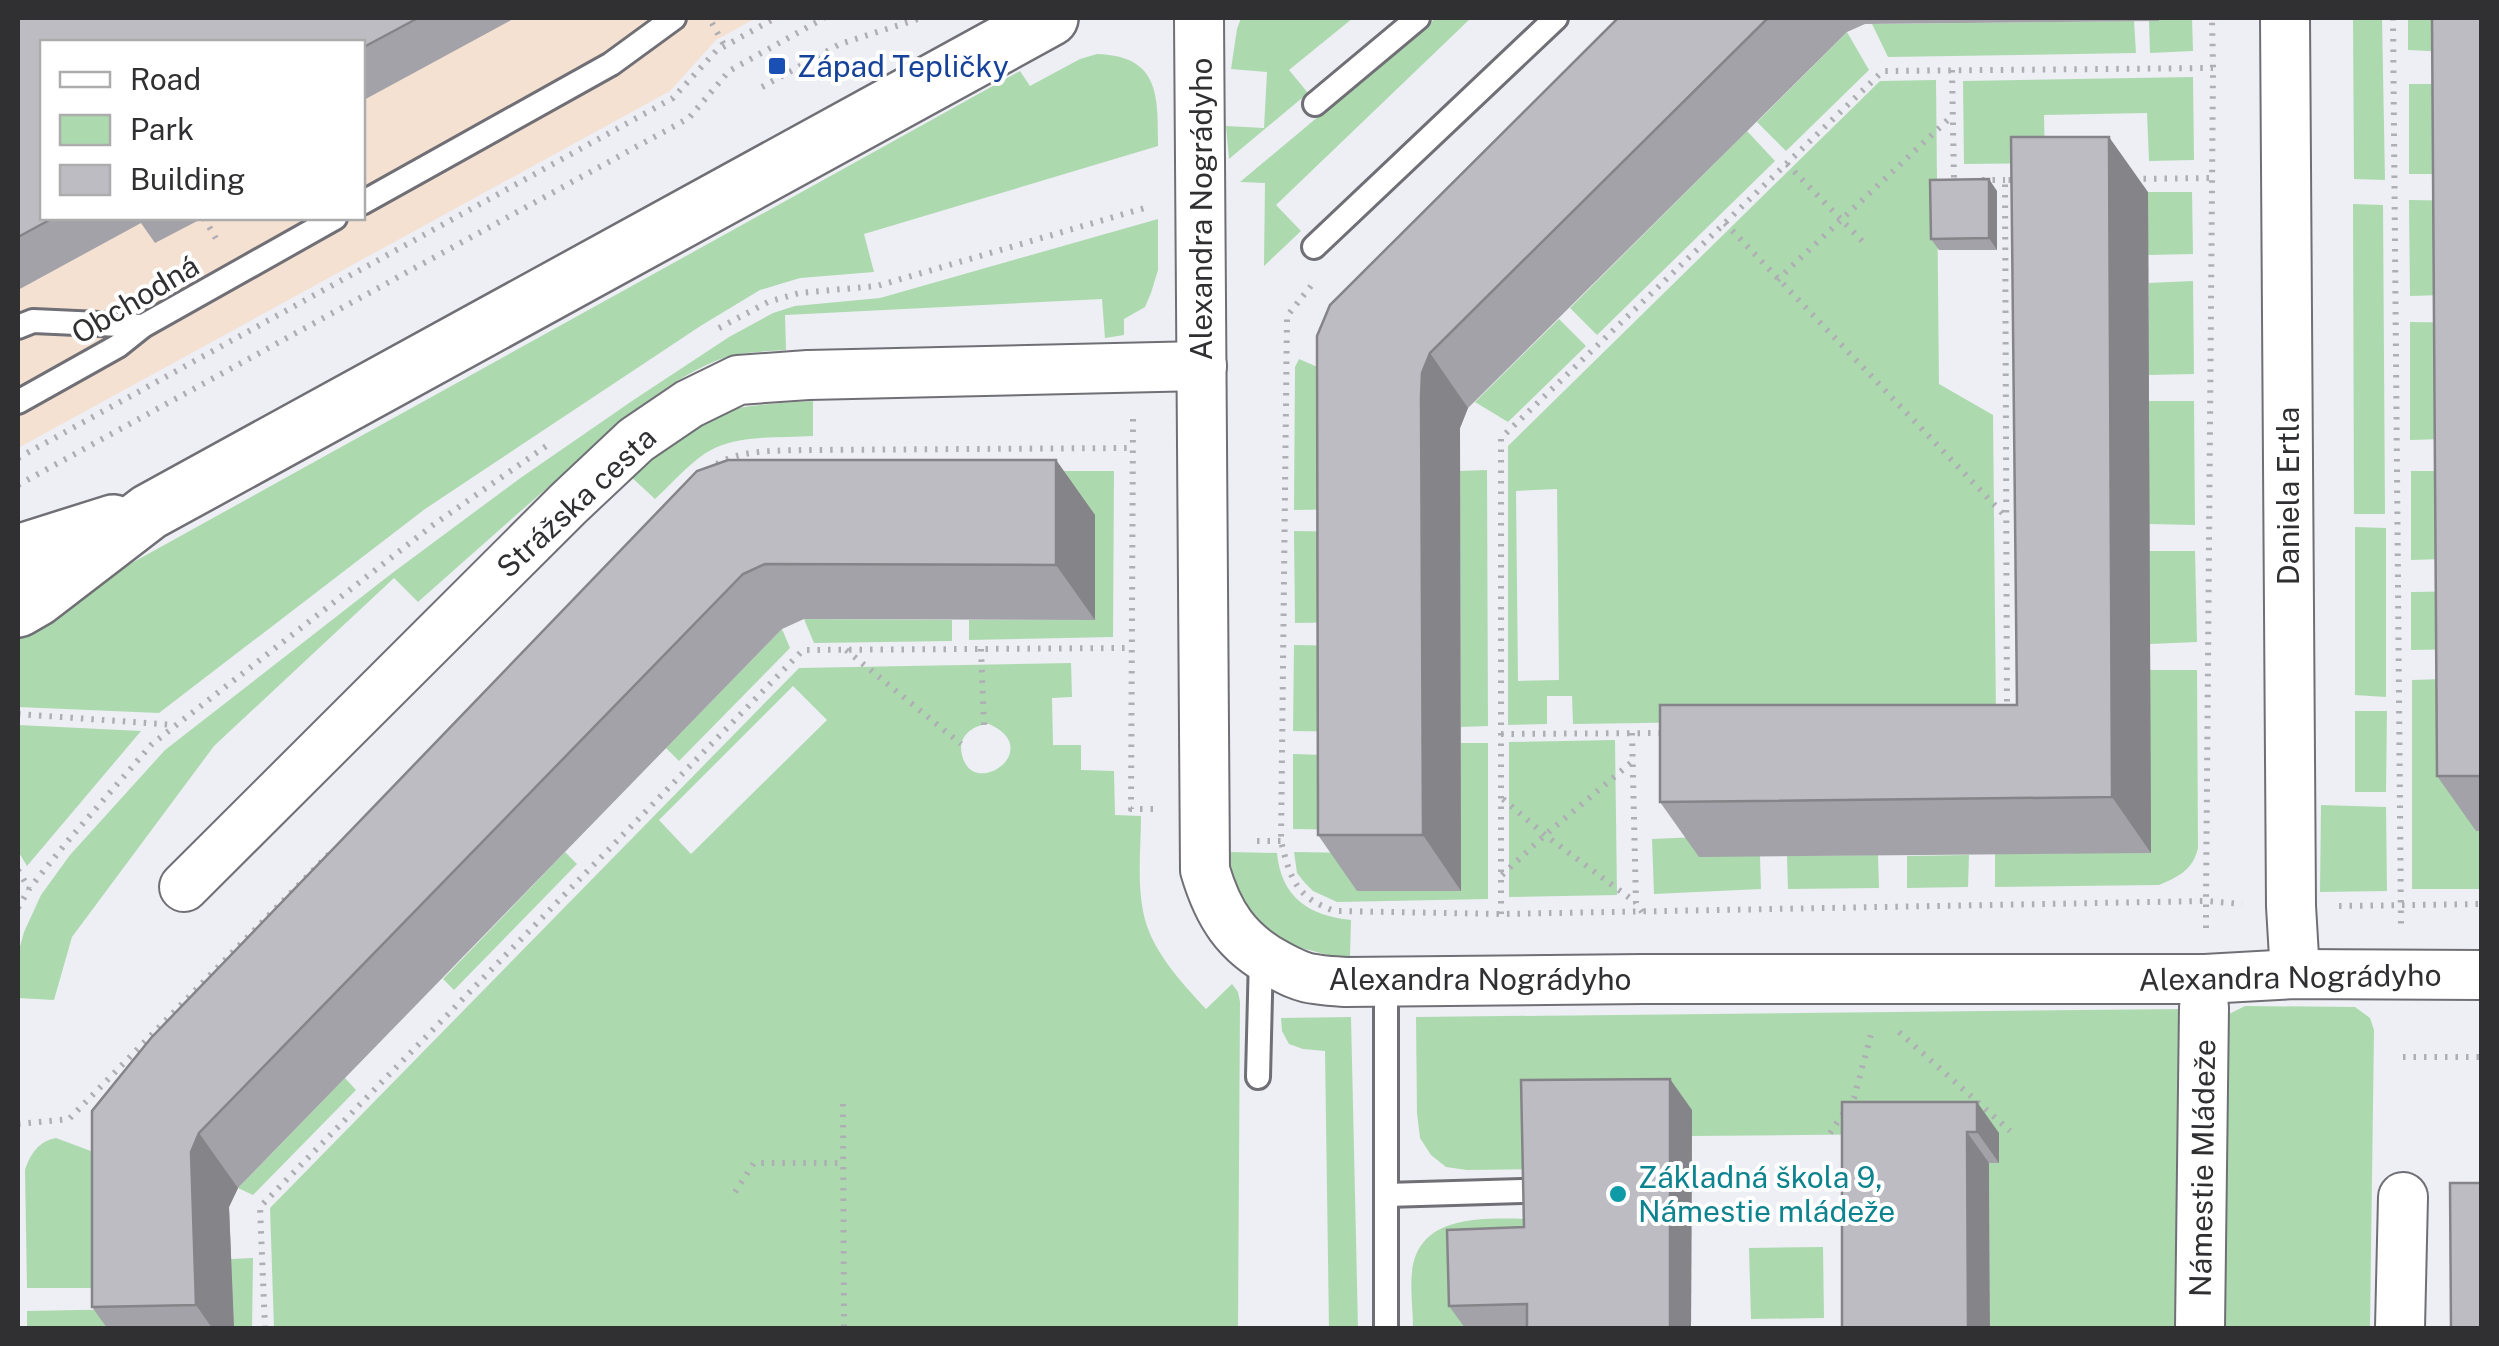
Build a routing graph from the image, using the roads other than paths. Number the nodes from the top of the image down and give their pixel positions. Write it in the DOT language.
graph roads {
  1 [pos="674,18"];
  2 [pos="1050,18"];
  3 [pos="1199,18"];
  4 [pos="1418,18"];
  5 [pos="1556,18"];
  6 [pos="2285,18"];
  7 [pos="1314,104"];
  8 [pos="365,200"];
  9 [pos="332,220"];
  10 [pos="1314,247"];
  11 [pos="18,326"];
  12 [pos="143,326"];
  13 [pos="1202,366"];
  14 [pos="18,402"];
  15 [pos="149,512"];
  16 [pos="18,553"];
  17 [pos="18,608"];
  18 [pos="184,887"];
  19 [pos="1261,956"];
  20 [pos="2296,974"];
  21 [pos="2482,975"];
  22 [pos="1366,981"];
  23 [pos="2204,1007"];
  24 [pos="1258,1077"];
  25 [pos="1522,1191"];
  26 [pos="1386,1195"];
  27 [pos="2403,1197"];
  28 [pos="1386,1328"];
  29 [pos="2200,1328"];
  30 [pos="2400,1328"];
  1 -- 8 [label="lane"];
  2 -- 15 [label="street"];
  3 -- 13 [label="street, Alexandra Nográdyho"];
  4 -- 7 [label="lane"];
  5 -- 10 [label="lane"];
  6 -- 20 [label="street, Daniela Ertla"];
  9 -- 12 [label="lane, Obchodná"];
  11 -- 12 [label="lane"];
  12 -- 14 [label="lane, Obchodná"];
  13 -- 18 [label="street, Strážska cesta"];
  13 -- 19 [label="street, Alexandra Nográdyho"];
  15 -- 16 [label="street"];
  15 -- 17 [label="street"];
  19 -- 22 [label="street, Alexandra Nográdyho"];
  19 -- 24 [label="lane"];
  20 -- 21 [label="street, Alexandra Nográdyho"];
  20 -- 22 [label="street, Alexandra Nográdyho"];
  22 -- 26 [label="lane"];
  23 -- 29 [label="street, Námestie Mládeže"];
  25 -- 26 [label="lane"];
  26 -- 28 [label="lane"];
  27 -- 30 [label="street"];
}
